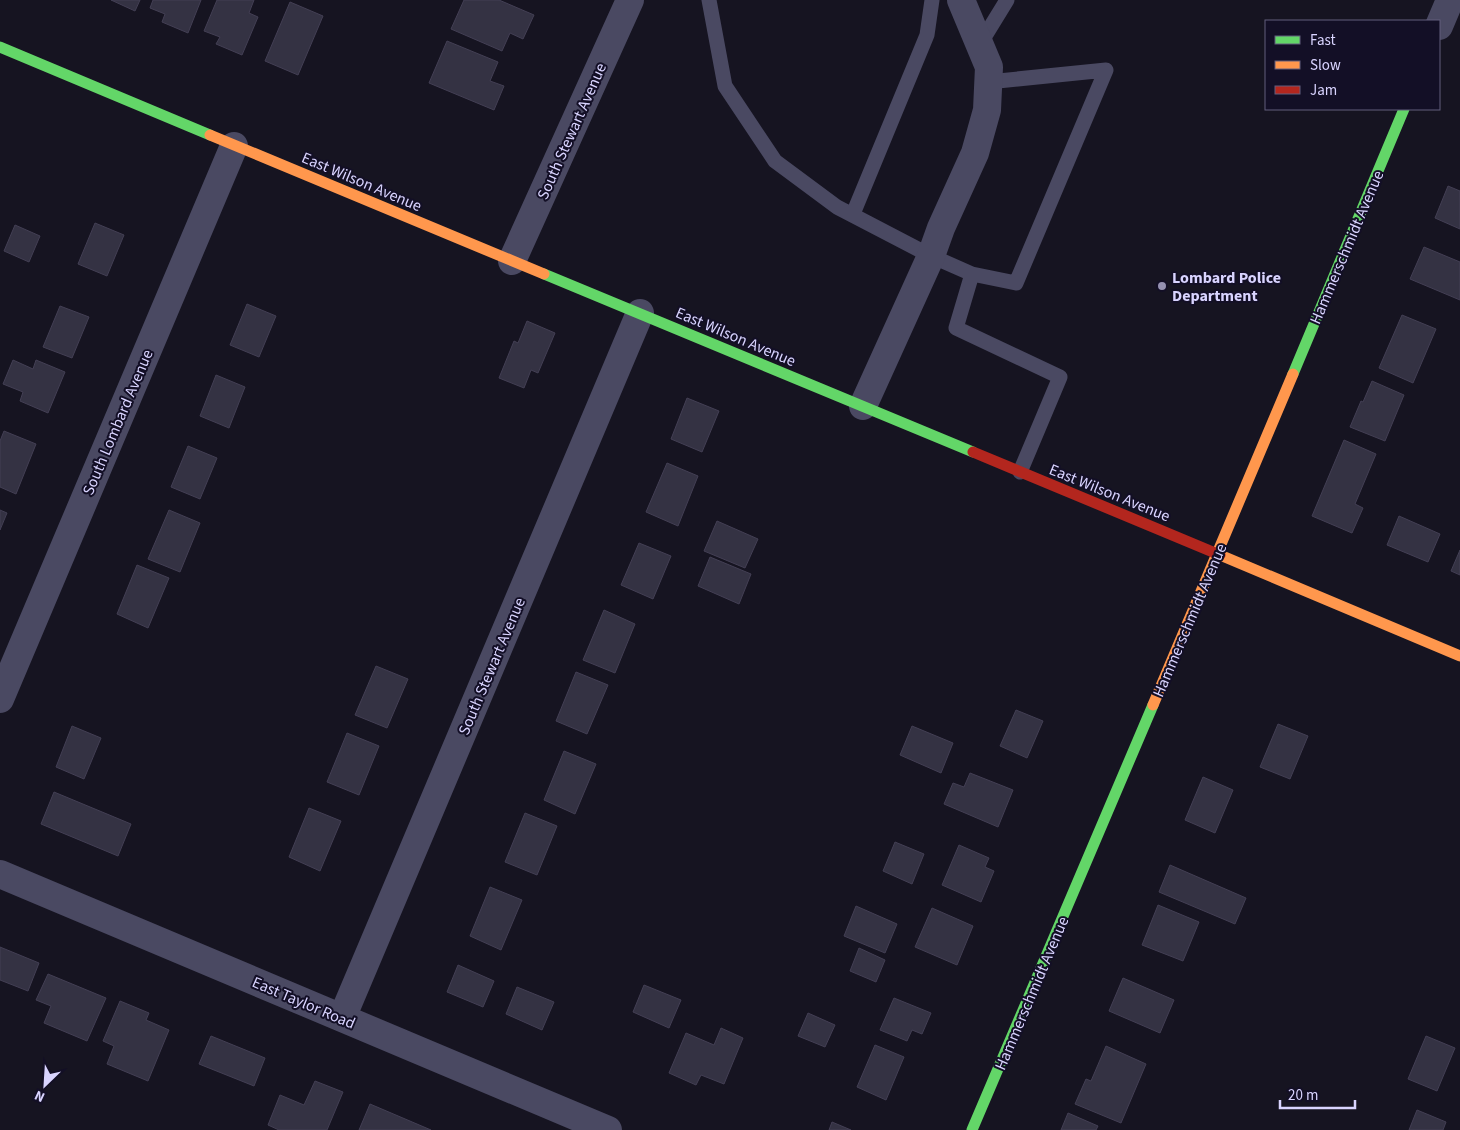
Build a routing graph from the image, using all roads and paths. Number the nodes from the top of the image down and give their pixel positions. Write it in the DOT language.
graph roads {
  1 [pos="630,0"];
  2 [pos="709,0"];
  3 [pos="932,0"];
  4 [pos="961,0"];
  5 [pos="1007,0"];
  6 [pos="1450,0"];
  7 [pos="1440,24"];
  8 [pos="980,44"];
  9 [pos="0,47"];
  10 [pos="988,82"];
  11 [pos="1404,110"];
  12 [pos="234,146"];
  13 [pos="853,214"];
  14 [pos="931,256"];
  15 [pos="512,261"];
  16 [pos="972,274"];
  17 [pos="640,313"];
  18 [pos="863,406"];
  19 [pos="1020,472"];
  20 [pos="1218,553"];
  21 [pos="1460,656"];
  22 [pos="0,698"];
  23 [pos="0,874"];
  24 [pos="342,1018"];
  25 [pos="608,1130"];
  26 [pos="972,1130"];
  1 -- 15 [label="street, South Stewart Avenue"];
  2 -- 13 [label="lane"];
  3 -- 13 [label="lane"];
  4 -- 8 [label="street"];
  5 -- 8 [label="lane"];
  6 -- 7 [label="street"];
  8 -- 10 [label="street"];
  9 -- 12 [label="street, East Wilson Avenue"];
  10 -- 14 [label="street"];
  10 -- 16 [label="lane"];
  11 -- 20 [label="street, Hammerschmidt Avenue"];
  12 -- 15 [label="street, East Wilson Avenue"];
  12 -- 22 [label="street, South Lombard Avenue"];
  13 -- 14 [label="lane"];
  14 -- 16 [label="lane"];
  14 -- 18 [label="street"];
  15 -- 17 [label="street, East Wilson Avenue"];
  16 -- 19 [label="lane"];
  17 -- 18 [label="street, East Wilson Avenue"];
  17 -- 24 [label="street, South Stewart Avenue"];
  18 -- 19 [label="street, East Wilson Avenue"];
  19 -- 20 [label="street, East Wilson Avenue"];
  20 -- 21 [label="street, East Wilson Avenue"];
  20 -- 26 [label="street, Hammerschmidt Avenue"];
  23 -- 24 [label="street, East Taylor Road"];
  24 -- 25 [label="street, East Taylor Road"];
}
